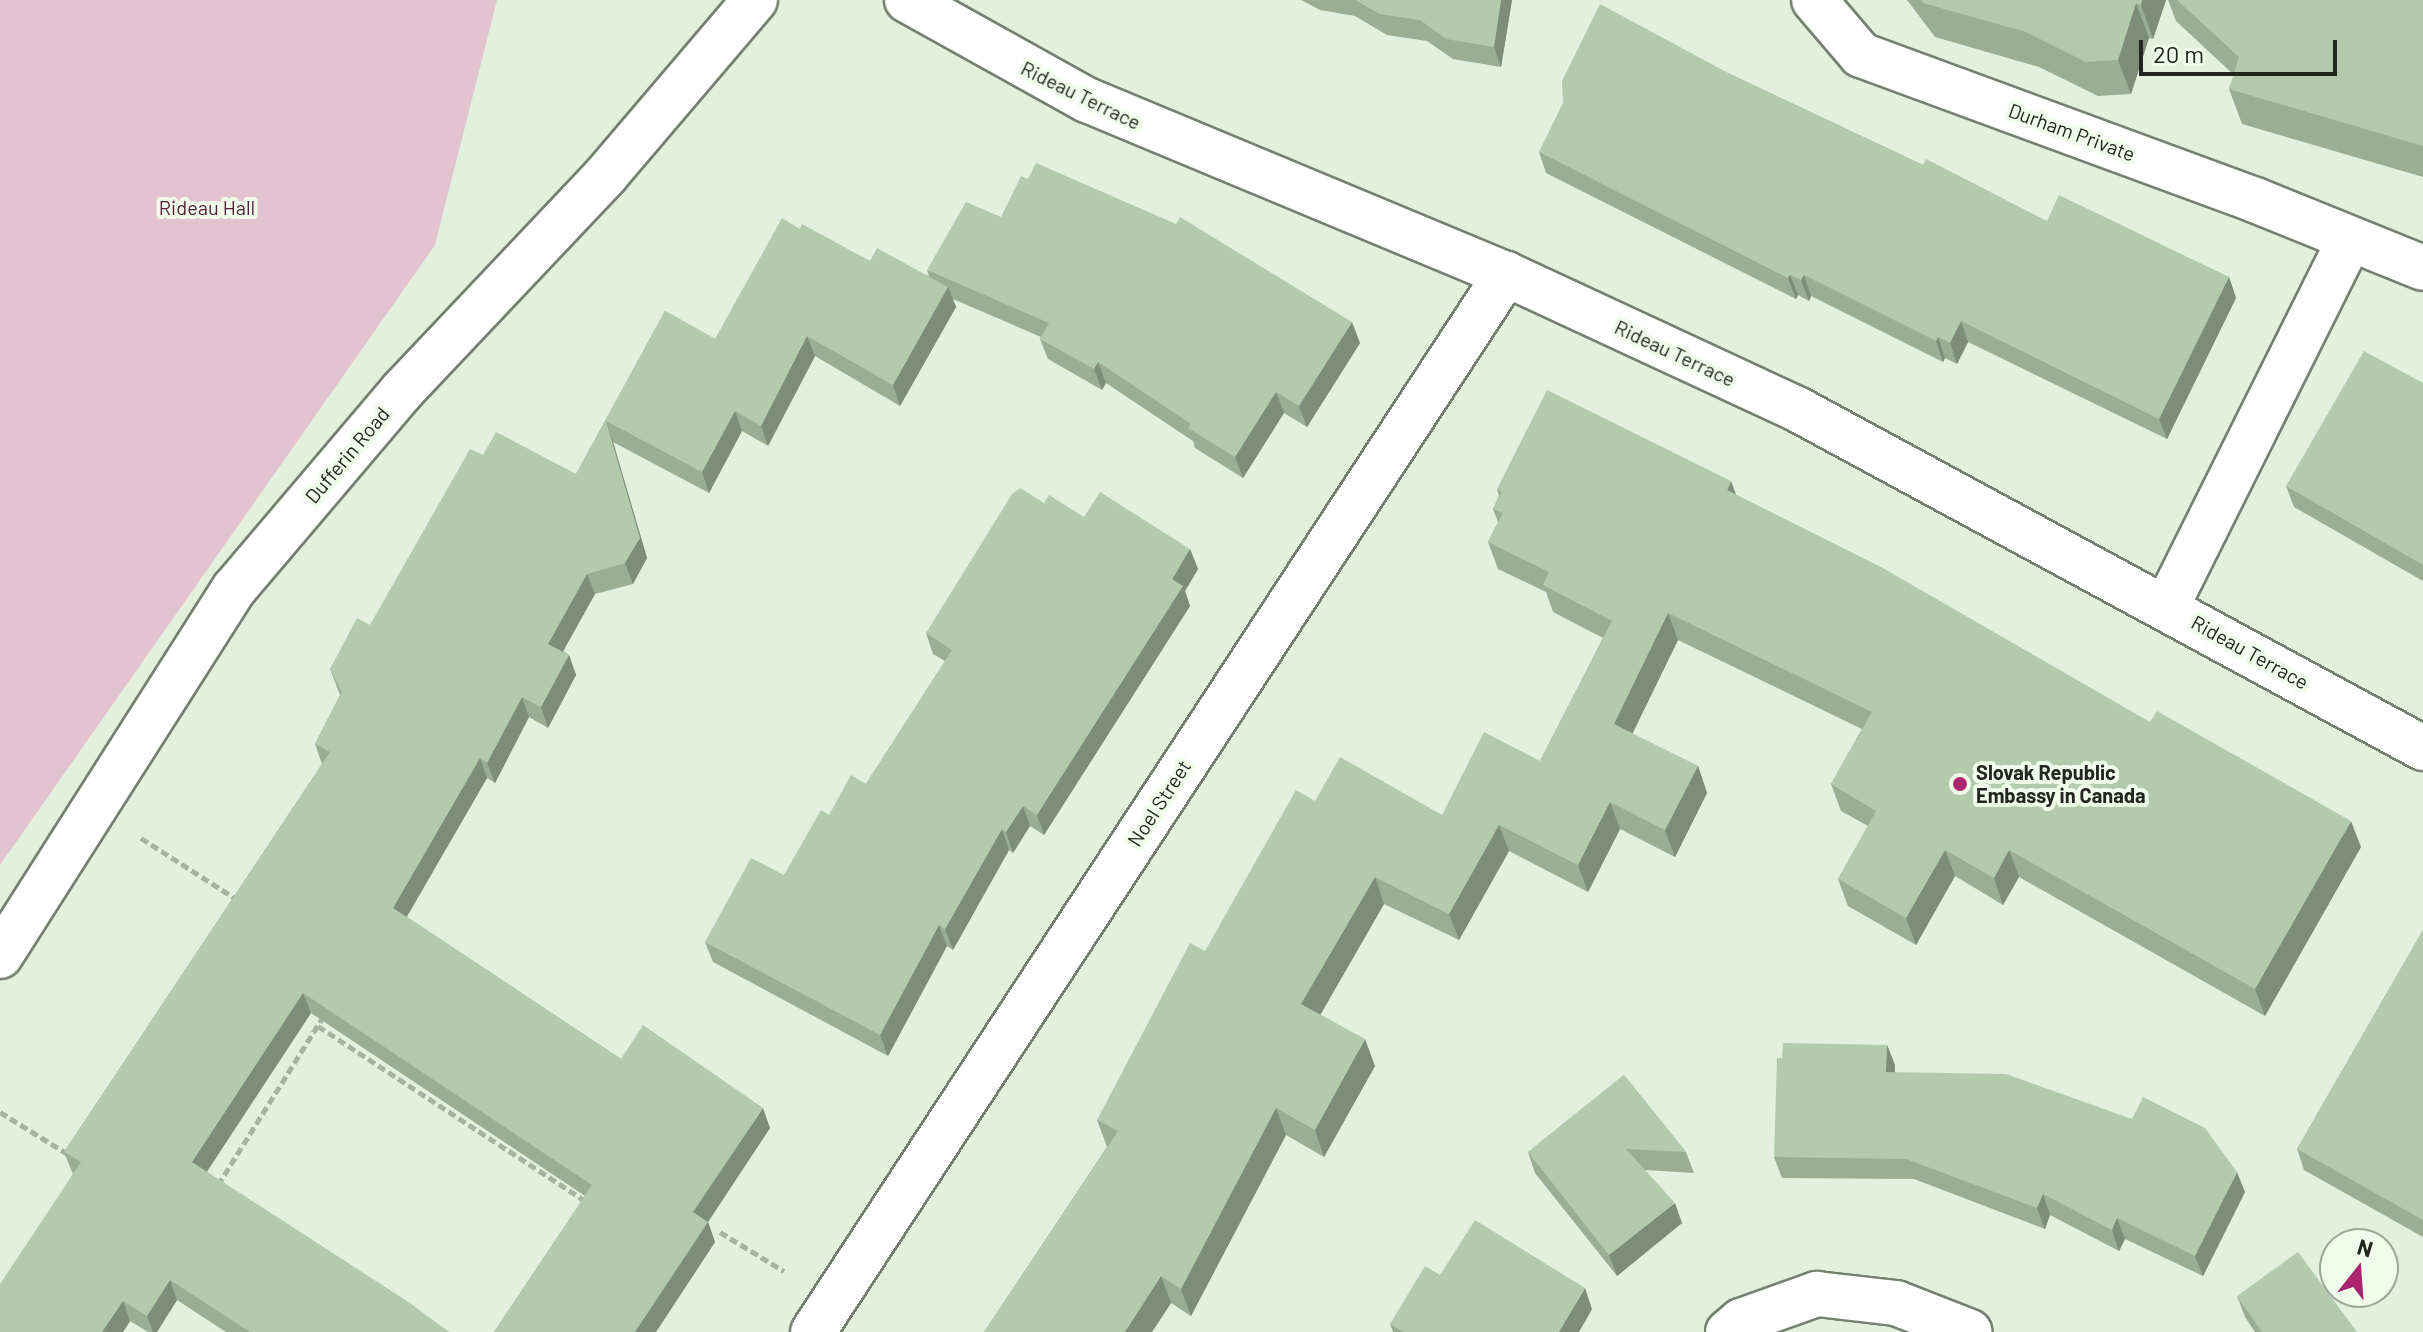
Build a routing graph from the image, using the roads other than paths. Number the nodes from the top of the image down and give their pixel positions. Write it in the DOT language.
graph roads {
  1 [pos="755,0"];
  2 [pos="907,0"];
  3 [pos="1814,0"];
  4 [pos="2349,241"];
  5 [pos="2423,268"];
  6 [pos="1506,274"];
  7 [pos="2167,606"];
  8 [pos="2423,748"];
  9 [pos="0,956"];
  10 [pos="823,1316"];
  11 [pos="1728,1332"];
  12 [pos="1970,1332"];
  1 -- 9 [label="street, Dufferin Road"];
  2 -- 6 [label="street, Rideau Terrace"];
  3 -- 4 [label="street, Durham Private"];
  4 -- 5 [label="street, Durham Private"];
  4 -- 7 [label="street"];
  6 -- 7 [label="street, Rideau Terrace"];
  6 -- 10 [label="street, Noel Street"];
  7 -- 8 [label="street, Rideau Terrace"];
  11 -- 12 [label="street"];
}
